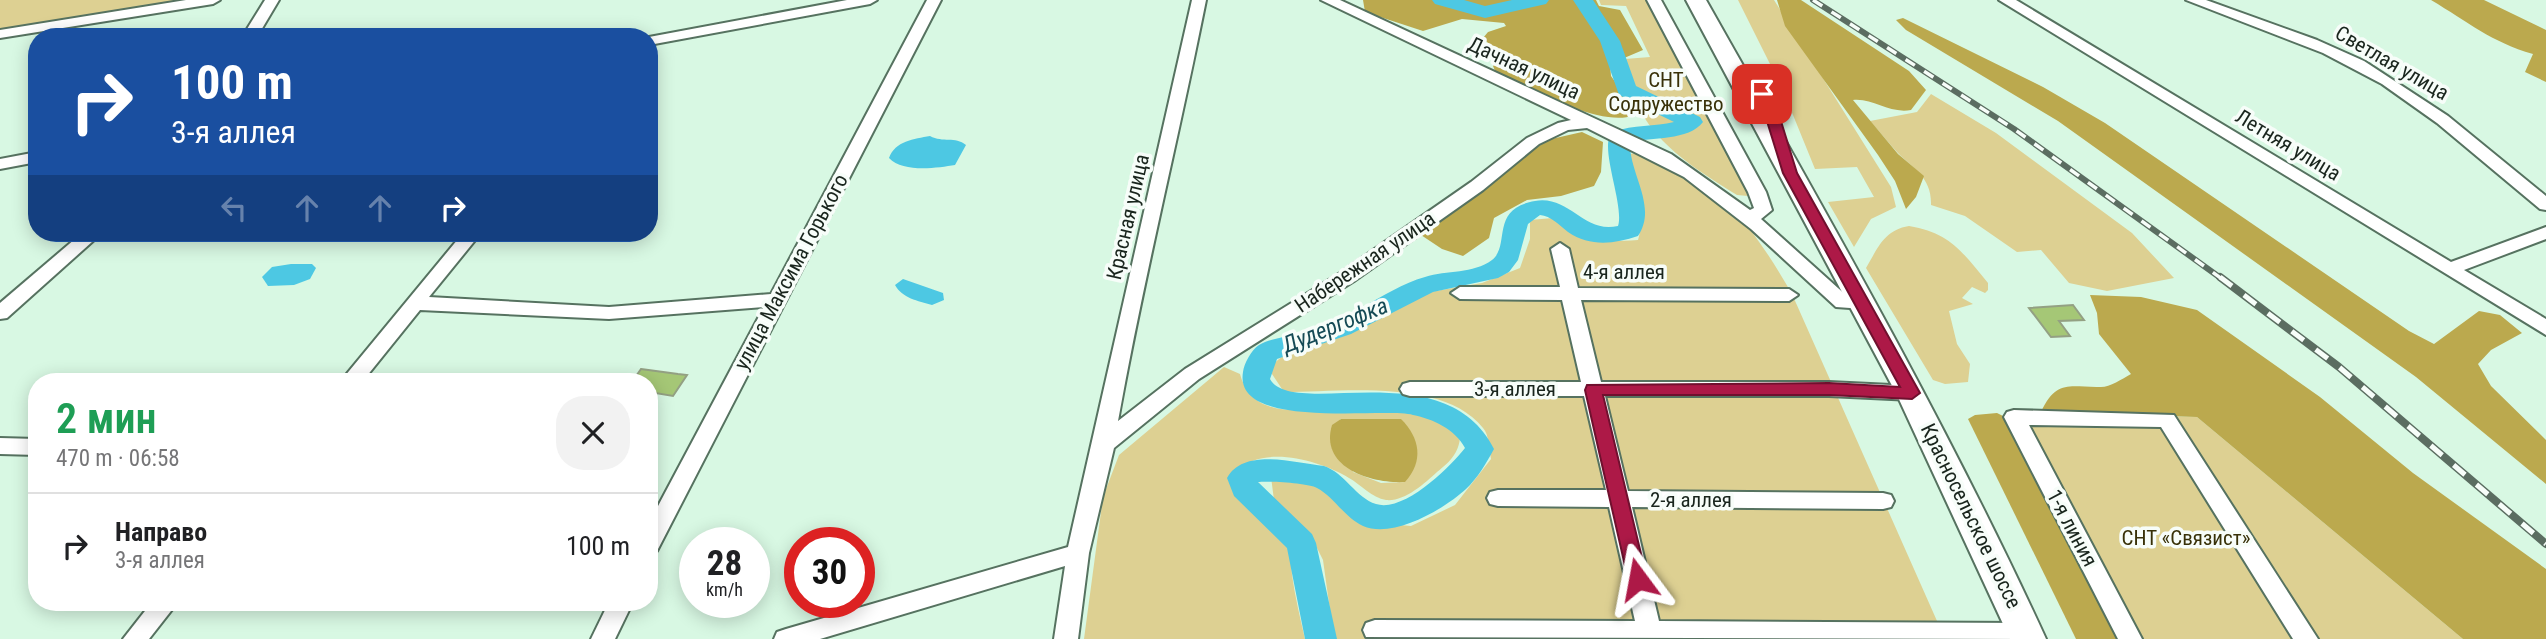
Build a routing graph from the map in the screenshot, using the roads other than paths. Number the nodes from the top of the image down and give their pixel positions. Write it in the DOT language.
graph roads {
  1 [pos="213,0"];
  2 [pos="272,0"];
  3 [pos="870,0"];
  4 [pos="934,0"];
  5 [pos="1199,0"];
  6 [pos="1328,0"];
  7 [pos="1654,0"];
  8 [pos="1696,0"];
  9 [pos="1717,0"];
  10 [pos="2006,0"];
  11 [pos="2193,0"];
  12 [pos="38,28"];
  13 [pos="254,28"];
  14 [pos="28,30"];
  15 [pos="0,34"];
  16 [pos="658,39"];
  17 [pos="1596,127"];
  18 [pos="28,159"];
  19 [pos="0,164"];
  20 [pos="1790,173"];
  21 [pos="2546,205"];
  22 [pos="1751,217"];
  23 [pos="2546,233"];
  24 [pos="83,242"];
  25 [pos="465,242"];
  26 [pos="1560,249"];
  27 [pos="2449,269"];
  28 [pos="1460,293"];
  29 [pos="1569,295"];
  30 [pos="1789,295"];
  31 [pos="775,300"];
  32 [pos="415,303"];
  33 [pos="1864,303"];
  34 [pos="0,313"];
  35 [pos="2546,328"];
  36 [pos="357,373"];
  37 [pos="1410,389"];
  38 [pos="1593,390"];
  39 [pos="1912,393"];
  40 [pos="1104,444"];
  41 [pos="0,446"];
  42 [pos="28,447"];
  43 [pos="1498,498"];
  44 [pos="1620,499"];
  45 [pos="1883,501"];
  46 [pos="658,528"];
  47 [pos="1078,553"];
  48 [pos="158,611"];
  49 [pos="617,611"];
  50 [pos="1375,630"];
  51 [pos="1650,633"];
  52 [pos="2027,636"];
  53 [pos="135,639"];
  54 [pos="603,639"];
  55 [pos="786,639"];
  56 [pos="1066,639"];
  57 [pos="2130,639"];
  58 [pos="2306,639"];
  1 -- 12 [label="street"];
  2 -- 13 [label="street"];
  3 -- 16 [label="street"];
  4 -- 31 [label="street, улица Максима Горького"];
  5 -- 40 [label="street, Красная улица"];
  6 -- 17 [label="street, Дачная улица"];
  7 -- 22 [label="street"];
  8 -- 20 [label="highway, Красносельское шоссе"];
  9 -- 20 [label="highway, Красносельское шоссе"];
  10 -- 27 [label="street, Летняя улица"];
  11 -- 21 [label="street, Светлая улица"];
  14 -- 15 [label="street"];
  17 -- 22 [label="street, Дачная улица"];
  17 -- 40 [label="street, Набережная улица"];
  18 -- 19 [label="street"];
  20 -- 33 [label="highway, Красносельское шоссе"];
  22 -- 33 [label="street, Дачная улица"];
  23 -- 27 [label="street"];
  24 -- 34 [label="street"];
  25 -- 32 [label="street"];
  26 -- 29 [label="street"];
  27 -- 35 [label="street, Летняя улица"];
  28 -- 29 [label="street, 4-я аллея"];
  29 -- 30 [label="street, 4-я аллея"];
  29 -- 38 [label="street"];
  31 -- 32 [label="street"];
  31 -- 46 [label="street, улица Максима Горького"];
  32 -- 36 [label="street"];
  33 -- 39 [label="highway, Красносельское шоссе"];
  37 -- 38 [label="street, 3-я аллея"];
  38 -- 39 [label="street, 3-я аллея"];
  38 -- 44 [label="street"];
  39 -- 52 [label="highway, Красносельское шоссе"];
  40 -- 47 [label="street"];
  41 -- 42 [label="street"];
  43 -- 44 [label="street, 2-я аллея"];
  44 -- 45 [label="street, 2-я аллея"];
  44 -- 51 [label="street"];
  47 -- 55 [label="street"];
  47 -- 56 [label="street"];
  48 -- 53 [label="street"];
  49 -- 54 [label="street"];
  50 -- 51 [label="street"];
  51 -- 52 [label="street"];
  57 -- 58 [label="street, 1-я линия"];
}
